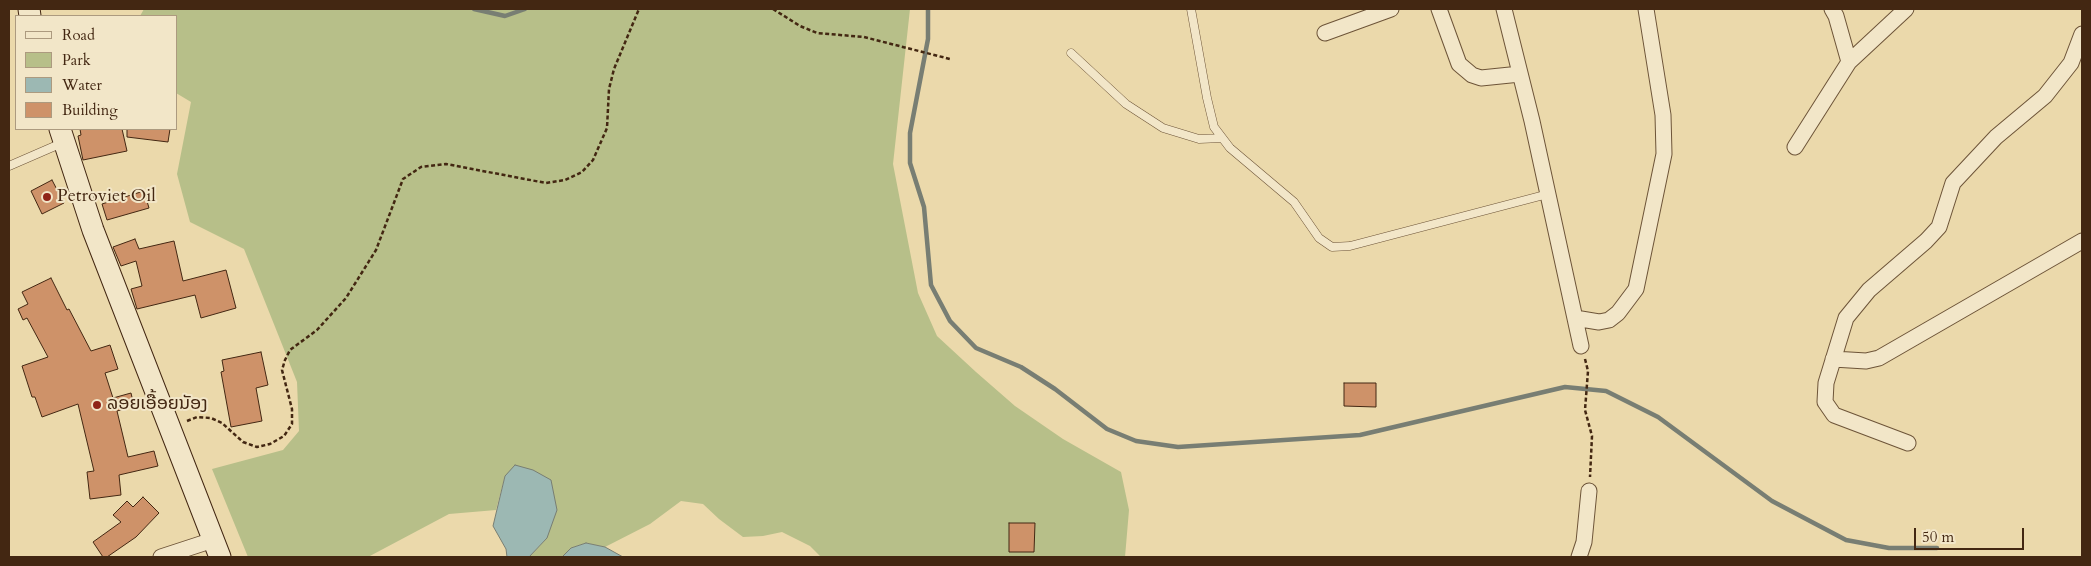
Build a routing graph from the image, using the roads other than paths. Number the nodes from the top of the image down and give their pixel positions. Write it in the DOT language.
graph roads {
  1 [pos="1191,9"];
  2 [pos="1391,9"];
  3 [pos="1439,9"];
  4 [pos="1504,9"];
  5 [pos="1646,9"];
  6 [pos="1832,9"];
  7 [pos="1906,9"];
  8 [pos="1325,33"];
  9 [pos="2082,34"];
  10 [pos="1071,53"];
  11 [pos="1849,62"];
  12 [pos="1520,74"];
  13 [pos="62,136"];
  14 [pos="1222,138"];
  15 [pos="1795,147"];
  16 [pos="9,166"];
  17 [pos="1548,194"];
  18 [pos="2082,242"];
  19 [pos="1575,318"];
  20 [pos="1581,346"];
  21 [pos="1833,358"];
  22 [pos="1908,443"];
  23 [pos="1589,491"];
  24 [pos="216,549"];
  25 [pos="162,557"];
  26 [pos="1579,557"];
  1 -- 14 [label="lane"];
  2 -- 8 [label="street"];
  3 -- 12 [label="street"];
  4 -- 12 [label="street"];
  5 -- 19 [label="street"];
  6 -- 11 [label="street"];
  7 -- 11 [label="street"];
  9 -- 21 [label="street"];
  10 -- 14 [label="lane"];
  11 -- 15 [label="street"];
  12 -- 17 [label="street"];
  13 -- 16 [label="lane"];
  13 -- 24 [label="main road"];
  14 -- 17 [label="lane"];
  17 -- 19 [label="street"];
  18 -- 21 [label="street"];
  19 -- 20 [label="street"];
  21 -- 22 [label="street"];
  23 -- 26 [label="street"];
  24 -- 25 [label="street"];
}
